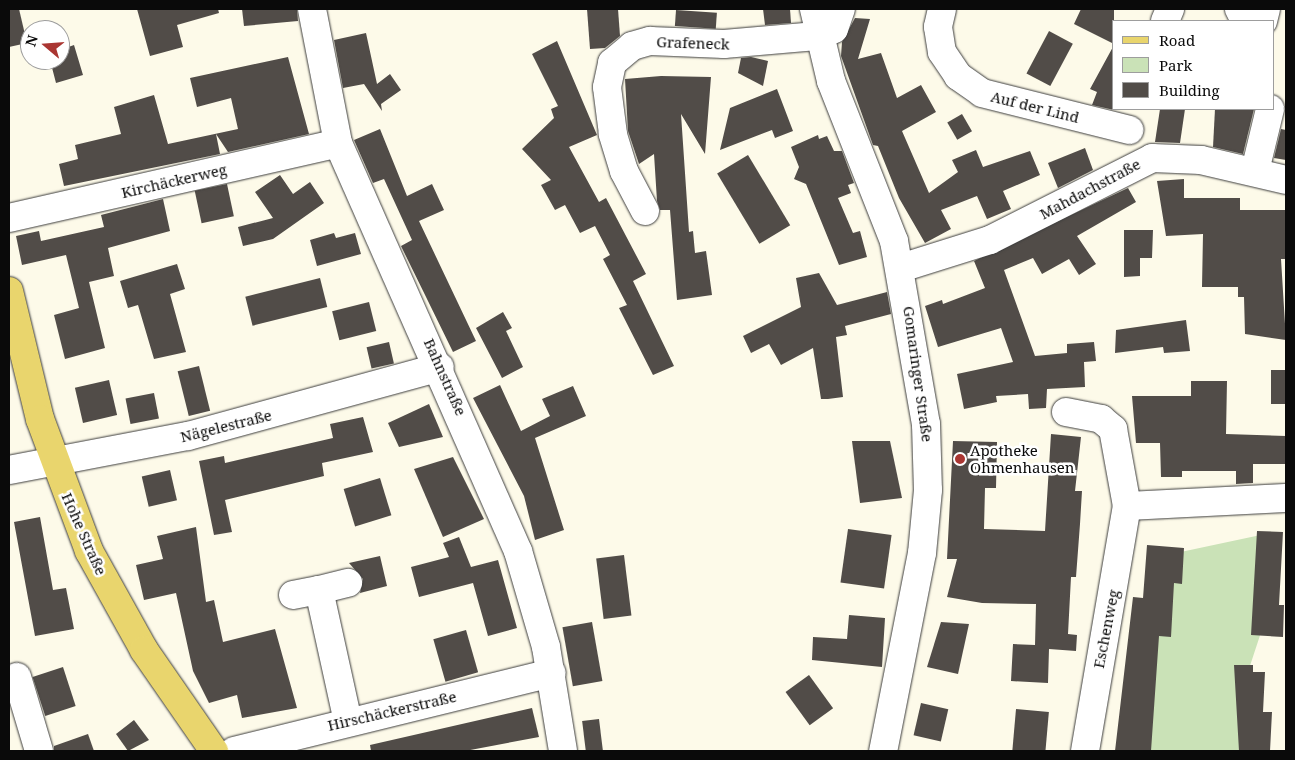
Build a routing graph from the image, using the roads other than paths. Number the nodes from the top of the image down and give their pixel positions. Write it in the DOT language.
graph roads {
  1 [pos="312,9"];
  2 [pos="814,9"];
  3 [pos="841,9"];
  4 [pos="942,9"];
  5 [pos="817,36"];
  6 [pos="1270,110"];
  7 [pos="1131,119"];
  8 [pos="338,144"];
  9 [pos="1139,162"];
  10 [pos="1255,171"];
  11 [pos="1286,180"];
  12 [pos="645,211"];
  13 [pos="9,218"];
  14 [pos="901,268"];
  15 [pos="9,291"];
  16 [pos="440,367"];
  17 [pos="1066,412"];
  18 [pos="55,464"];
  19 [pos="9,470"];
  20 [pos="1286,498"];
  21 [pos="1127,506"];
  22 [pos="348,583"];
  23 [pos="319,590"];
  24 [pos="293,595"];
  25 [pos="552,673"];
  26 [pos="17,677"];
  27 [pos="348,722"];
  28 [pos="39,751"];
  29 [pos="214,751"];
  30 [pos="234,751"];
  31 [pos="563,751"];
  32 [pos="882,751"];
  33 [pos="1085,751"];
  1 -- 8 [label="street, Bahnstraße"];
  2 -- 5 [label="street, Gomaringer Straße"];
  3 -- 5 [label="street"];
  4 -- 7 [label="street, Auf der Lind"];
  5 -- 12 [label="street, Grafeneck"];
  5 -- 14 [label="street, Gomaringer Straße"];
  6 -- 10 [label="street"];
  7 -- 9 [label="street"];
  8 -- 13 [label="street, Kirchäckerweg"];
  8 -- 16 [label="street, Bahnstraße"];
  9 -- 10 [label="street, Mahdachstraße"];
  9 -- 14 [label="street, Mahdachstraße"];
  10 -- 11 [label="street, Mahdachstraße"];
  14 -- 32 [label="street, Gomaringer Straße"];
  15 -- 18 [label="main road, Hohe Straße"];
  16 -- 18 [label="street, Nägelestraße"];
  16 -- 25 [label="street, Bahnstraße"];
  17 -- 21 [label="street, Eschenweg"];
  18 -- 19 [label="street, Nägelestraße"];
  18 -- 29 [label="main road, Hohe Straße"];
  20 -- 21 [label="street"];
  21 -- 33 [label="street, Eschenweg"];
  22 -- 23 [label="street"];
  23 -- 24 [label="street"];
  23 -- 27 [label="street"];
  25 -- 27 [label="street, Hirschäckerstraße"];
  25 -- 31 [label="street, Bahnstraße"];
  26 -- 28 [label="street"];
  27 -- 30 [label="street, Hirschäckerstraße"];
}
